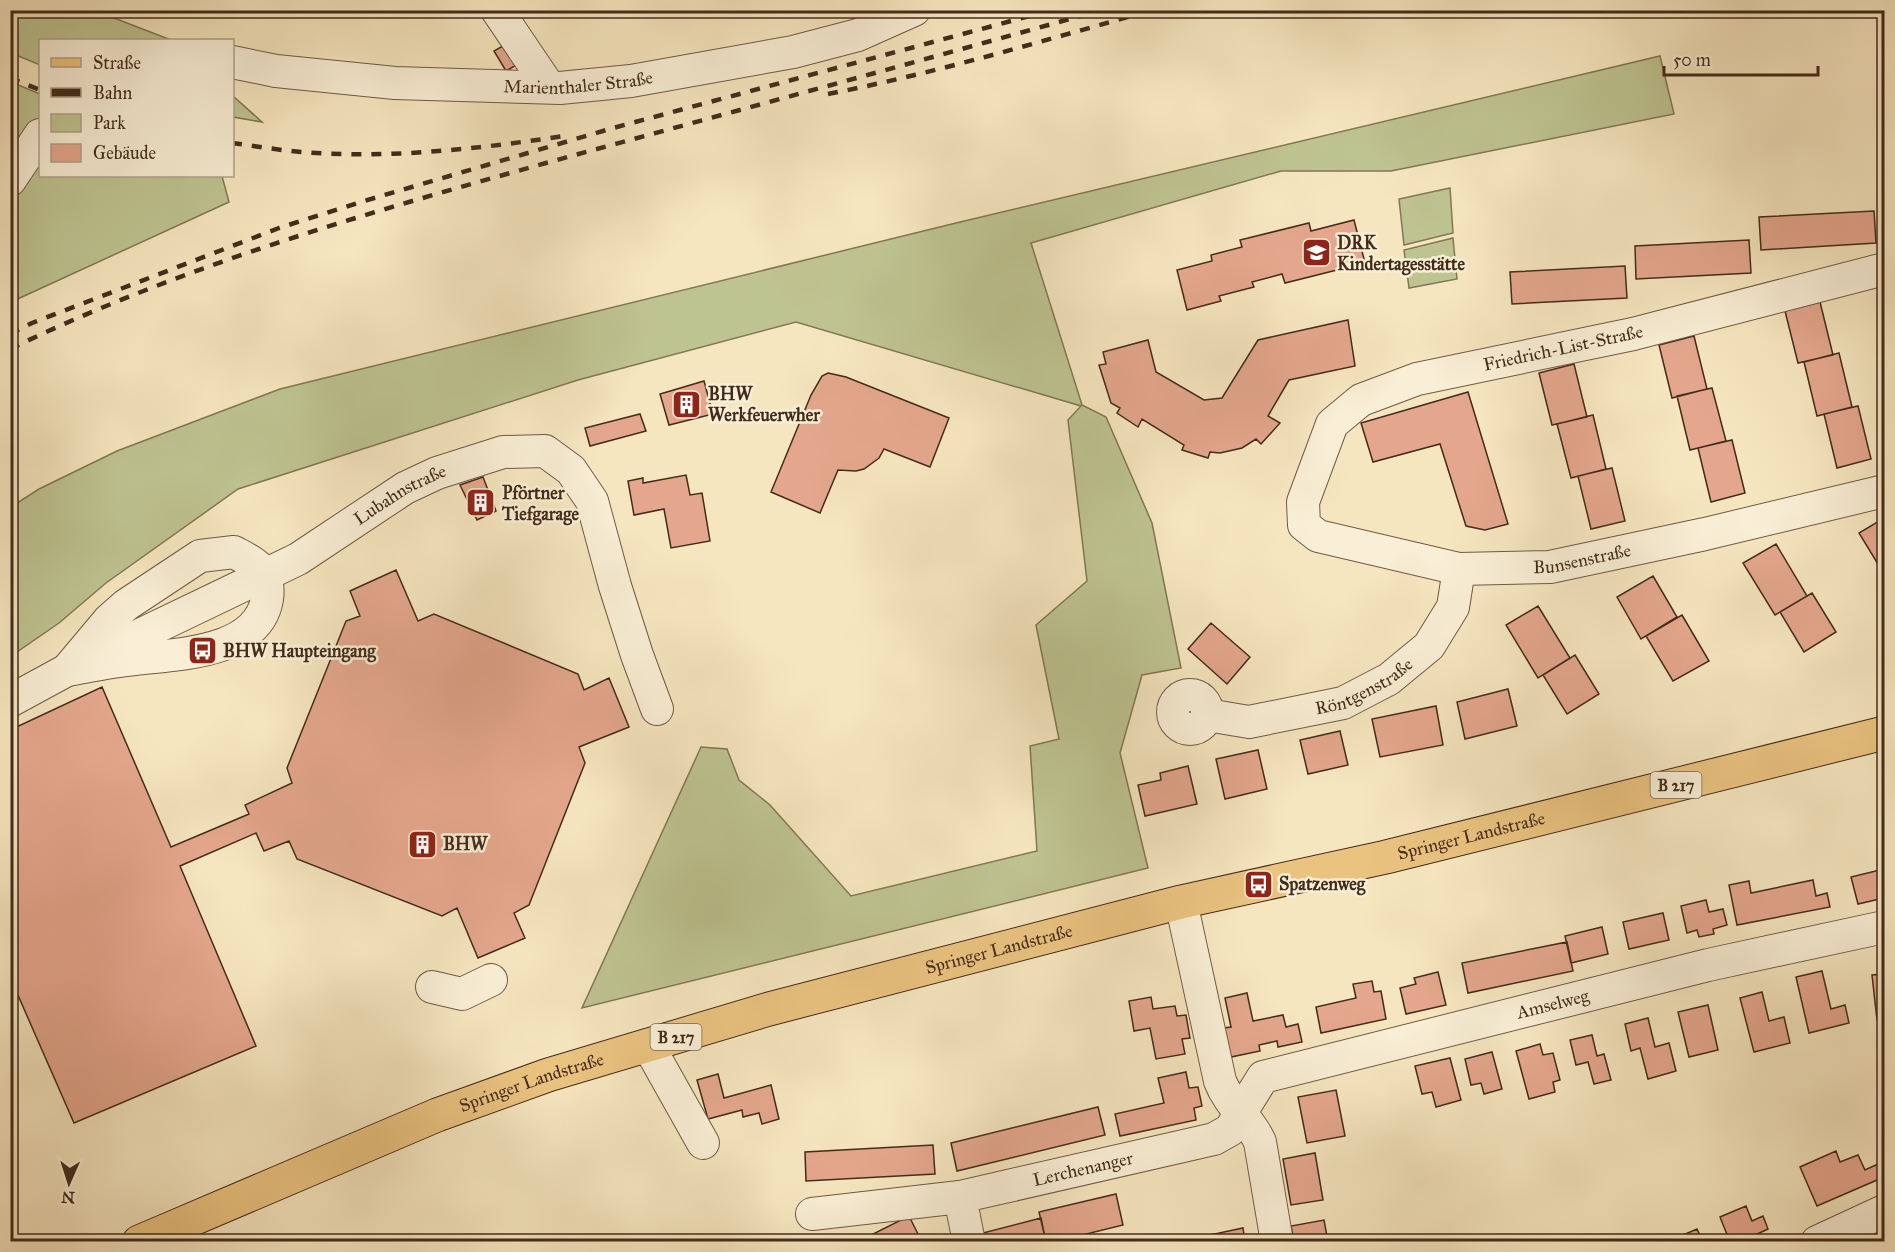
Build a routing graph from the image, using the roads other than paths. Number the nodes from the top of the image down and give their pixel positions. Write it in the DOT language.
graph roads {
  1 [pos="497,10"];
  2 [pos="914,10"];
  3 [pos="234,62"];
  4 [pos="549,87"];
  5 [pos="39,136"];
  6 [pos="10,180"];
  7 [pos="1884,269"];
  8 [pos="1884,491"];
  9 [pos="1303,502"];
  10 [pos="1459,569"];
  11 [pos="265,575"];
  12 [pos="67,670"];
  13 [pos="10,700"];
  14 [pos="657,709"];
  15 [pos="1208,715"];
  16 [pos="1884,733"];
  17 [pos="1181,902"];
  18 [pos="1884,927"];
  19 [pos="491,980"];
  20 [pos="432,987"];
  21 [pos="648,1045"];
  22 [pos="1242,1114"];
  23 [pos="703,1143"];
  24 [pos="960,1197"];
  25 [pos="1884,1211"];
  26 [pos="812,1214"];
  27 [pos="138,1242"];
  28 [pos="969,1242"];
  29 [pos="1277,1242"];
  30 [pos="1817,1242"];
  1 -- 4 [label="street"];
  2 -- 4 [label="street, Marienthaler Straße"];
  3 -- 4 [label="street, Marienthaler Straße"];
  5 -- 6 [label="street"];
  7 -- 9 [label="street, Friedrich-List-Straße"];
  8 -- 10 [label="street, Bunsenstraße"];
  9 -- 10 [label="street, Bunsenstraße"];
  10 -- 15 [label="street, Röntgenstraße"];
  11 -- 12 [label="street, Lubahnstraße"];
  11 -- 12 [label="street"];
  11 -- 12 [label="street"];
  11 -- 14 [label="street, Lubahnstraße"];
  12 -- 13 [label="street, Lubahnstraße"];
  16 -- 17 [label="main road, Springer Landstraße / B 217"];
  17 -- 21 [label="main road, Springer Landstraße / B 217"];
  17 -- 22 [label="street"];
  18 -- 22 [label="street, Amselweg"];
  19 -- 20 [label="street"];
  21 -- 23 [label="street"];
  21 -- 27 [label="main road, Springer Landstraße / B 217"];
  22 -- 24 [label="street, Lerchenanger"];
  22 -- 29 [label="street"];
  24 -- 26 [label="street, Lerchenanger"];
  24 -- 28 [label="street"];
  25 -- 30 [label="street"];
}
